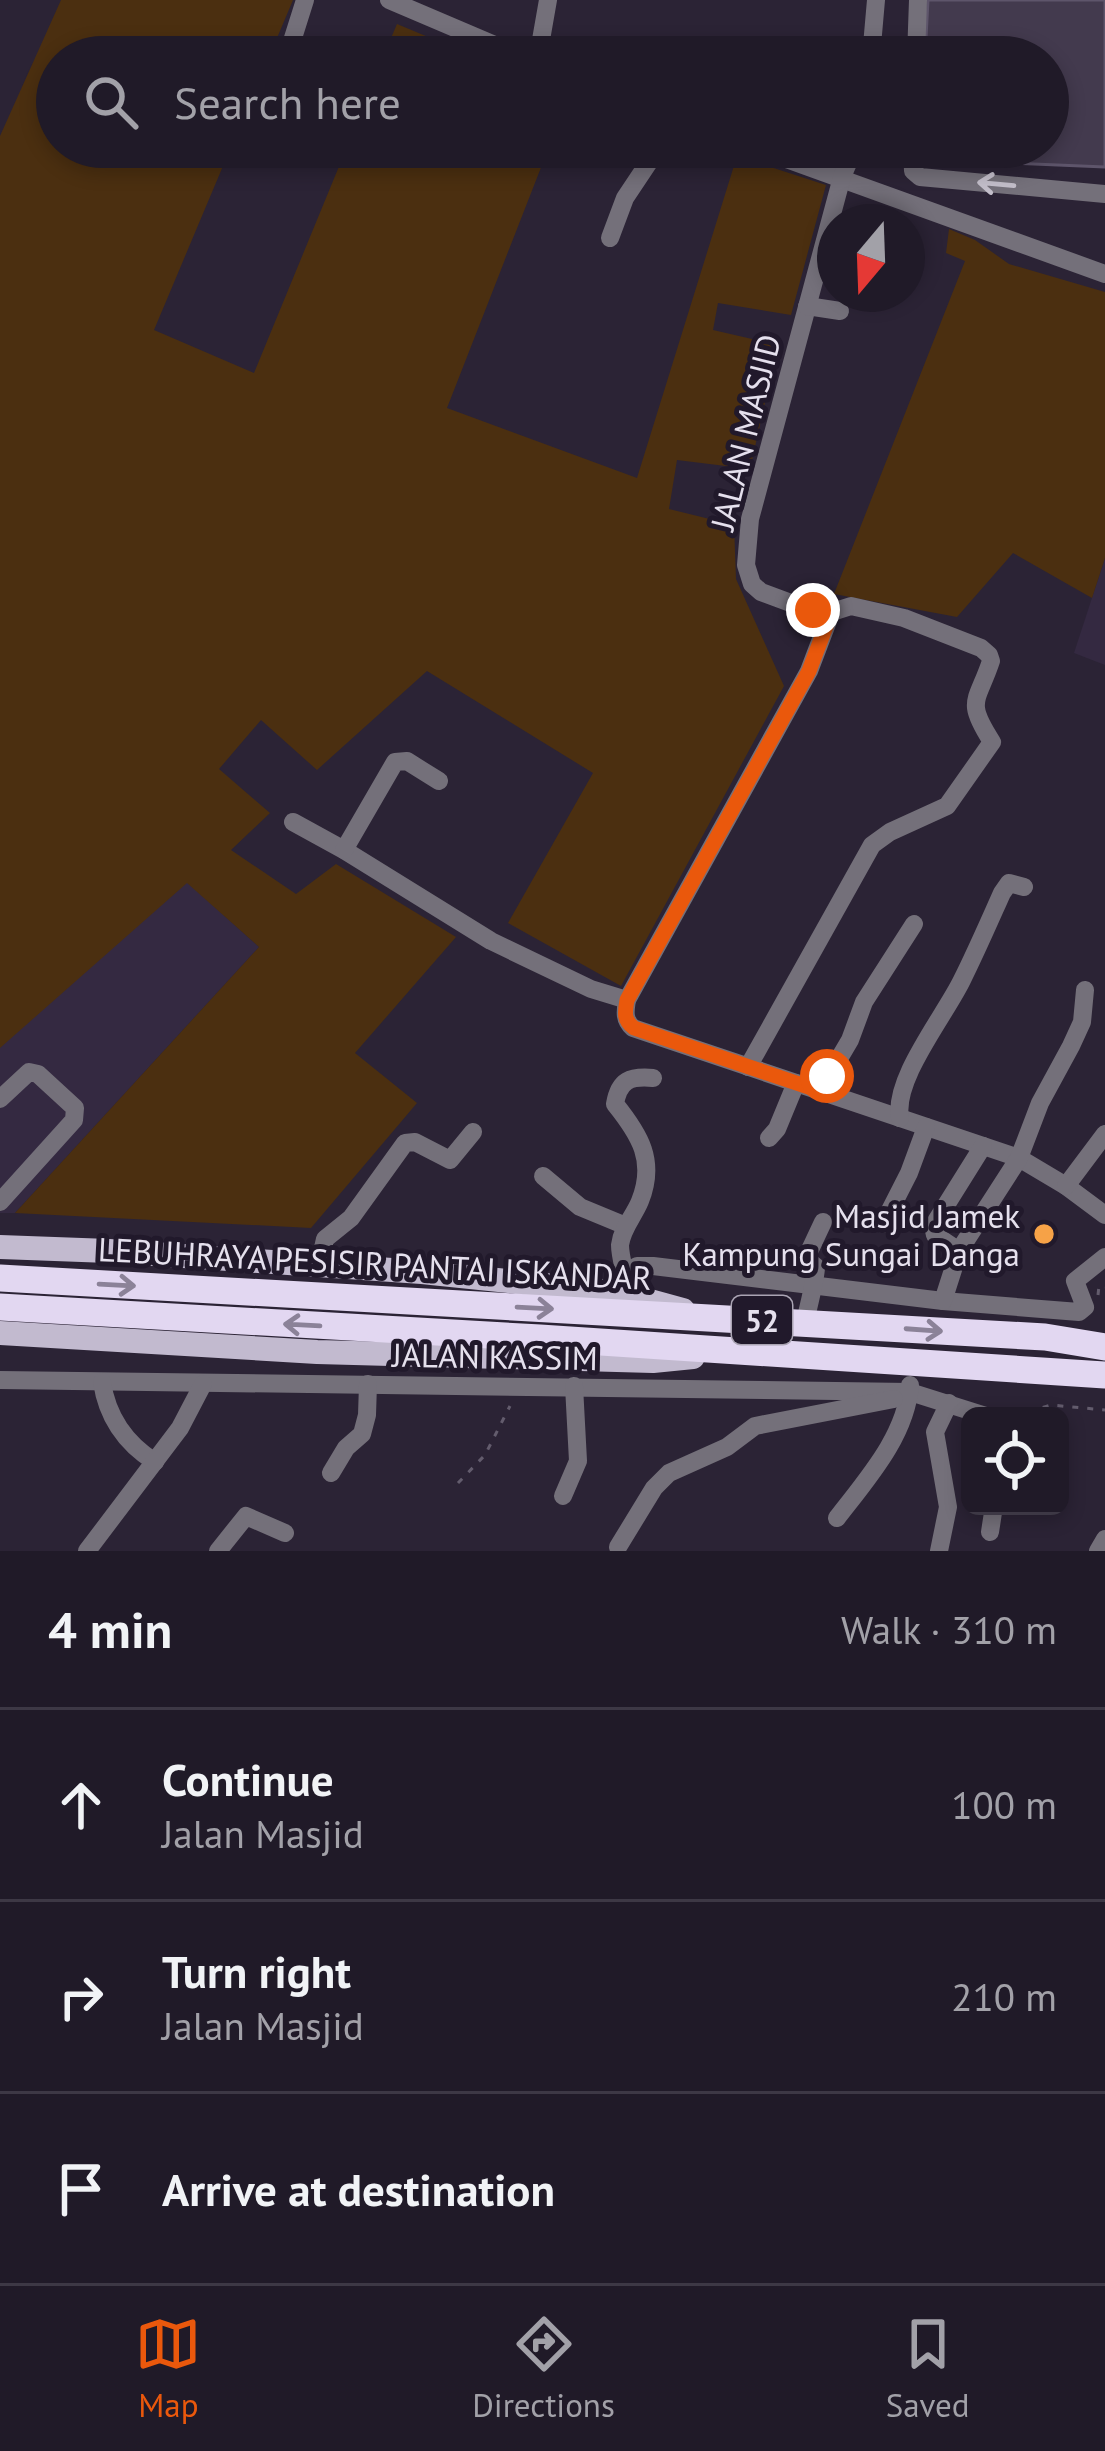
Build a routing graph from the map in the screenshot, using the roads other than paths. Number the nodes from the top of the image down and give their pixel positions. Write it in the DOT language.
graph roads {
  1 [pos="305,0"];
  2 [pos="393,0"];
  3 [pos="434,0"];
  4 [pos="548,0"];
  5 [pos="876,0"];
  6 [pos="918,0"];
  7 [pos="418,14"];
  8 [pos="294,36"];
  9 [pos="472,36"];
  10 [pos="542,36"];
  11 [pos="873,36"];
  12 [pos="917,36"];
  13 [pos="645,168"];
  14 [pos="815,168"];
  15 [pos="846,168"];
  16 [pos="913,168"];
  17 [pos="842,177"];
  18 [pos="1105,194"];
  19 [pos="610,238"];
  20 [pos="1105,274"];
  21 [pos="807,306"];
  22 [pos="817,308"];
  23 [pos="823,614"];
  24 [pos="439,781"];
  25 [pos="292,822"];
  26 [pos="344,850"];
  27 [pos="1024,887"];
  28 [pos="914,924"];
  29 [pos="1085,990"];
  30 [pos="627,1000"];
  31 [pos="748,1067"];
  32 [pos="653,1078"];
  33 [pos="796,1083"];
  34 [pos="820,1091"];
  35 [pos="0,1100"];
  36 [pos="900,1118"];
  37 [pos="926,1127"];
  38 [pos="473,1132"];
  39 [pos="1105,1134"];
  40 [pos="769,1138"];
  41 [pos="983,1146"];
  42 [pos="1019,1158"];
  43 [pos="543,1175"];
  44 [pos="1066,1186"];
  45 [pos="0,1202"];
  46 [pos="1105,1214"];
  47 [pos="823,1222"];
  48 [pos="883,1224"];
  49 [pos="626,1226"];
  50 [pos="0,1234"];
  51 [pos="0,1247"];
  52 [pos="109,1251"];
  53 [pos="959,1251"];
  54 [pos="1105,1257"];
  55 [pos="320,1266"];
  56 [pos="0,1278"];
  57 [pos="623,1283"];
  58 [pos="811,1283"];
  59 [pos="943,1301"];
  60 [pos="0,1307"];
  61 [pos="706,1316"];
  62 [pos="806,1322"];
  63 [pos="0,1333"];
  64 [pos="1105,1334"];
  65 [pos="1045,1337"];
  66 [pos="1105,1347"];
  67 [pos="317,1352"];
  68 [pos="758,1352"];
  69 [pos="910,1362"];
  70 [pos="1105,1375"];
  71 [pos="0,1380"];
  72 [pos="102,1382"];
  73 [pos="203,1384"];
  74 [pos="316,1384"];
  75 [pos="368,1384"];
  76 [pos="574,1386"];
  77 [pos="910,1392"];
  78 [pos="949,1402"];
  79 [pos="962,1407"];
  80 [pos="155,1462"];
  81 [pos="331,1473"];
  82 [pos="563,1496"];
  83 [pos="993,1515"];
  84 [pos="836,1518"];
  85 [pos="990,1532"];
  86 [pos="285,1533"];
  87 [pos="1105,1539"];
  88 [pos="618,1547"];
  89 [pos="86,1551"];
  90 [pos="218,1551"];
  91 [pos="939,1551"];
  92 [pos="1098,1551"];
  1 -- 8 [label="street"];
  2 -- 7 [label="street"];
  3 -- 7 [label="street"];
  4 -- 10 [label="street"];
  5 -- 11 [label="street"];
  6 -- 12 [label="street"];
  7 -- 9 [label="street"];
  13 -- 19 [label="street"];
  14 -- 17 [label="street"];
  15 -- 17 [label="street, JALAN MASJID"];
  18 -- 16 [label="street, one-way"];
  17 -- 20 [label="street"];
  17 -- 21 [label="street, JALAN MASJID"];
  21 -- 22 [label="street"];
  21 -- 23 [label="street, JALAN MASJID"];
  23 -- 30 [label="street"];
  23 -- 31 [label="street"];
  24 -- 26 [label="street"];
  25 -- 26 [label="street"];
  26 -- 30 [label="street"];
  27 -- 36 [label="street"];
  28 -- 34 [label="street"];
  29 -- 42 [label="street"];
  30 -- 31 [label="street"];
  31 -- 33 [label="street"];
  32 -- 49 [label="street"];
  33 -- 34 [label="street"];
  33 -- 40 [label="street"];
  34 -- 36 [label="street"];
  35 -- 45 [label="street"];
  36 -- 37 [label="street"];
  37 -- 41 [label="street"];
  37 -- 48 [label="street"];
  38 -- 55 [label="street"];
  39 -- 44 [label="street"];
  41 -- 42 [label="street"];
  41 -- 53 [label="street"];
  42 -- 44 [label="street"];
  42 -- 53 [label="street"];
  43 -- 49 [label="street"];
  44 -- 46 [label="street"];
  47 -- 58 [label="street"];
  49 -- 57 [label="street"];
  50 -- 52 [label="main road"];
  51 -- 52 [label="main road"];
  52 -- 55 [label="main road"];
  53 -- 59 [label="street"];
  54 -- 59 [label="street"];
  55 -- 57 [label="main road"];
  56 -- 61 [label="highway, LEBUHRAYA PESISIR PANTAI ISKANDAR / 52, one-way"];
  57 -- 58 [label="street"];
  57 -- 61 [label="main road"];
  58 -- 59 [label="street"];
  58 -- 62 [label="street"];
  68 -- 60 [label="highway, LEBUHRAYA PESISIR PANTAI ISKANDAR / 52, one-way"];
  61 -- 62 [label="highway, LEBUHRAYA PESISIR PANTAI ISKANDAR / 52"];
  62 -- 65 [label="highway, LEBUHRAYA PESISIR PANTAI ISKANDAR / 52, one-way"];
  63 -- 67 [label="main road"];
  64 -- 65 [label="highway"];
  65 -- 66 [label="highway, LEBUHRAYA PESISIR PANTAI ISKANDAR / 52"];
  67 -- 68 [label="main road"];
  67 -- 74 [label="street"];
  68 -- 69 [label="highway, LEBUHRAYA PESISIR PANTAI ISKANDAR / 52"];
  69 -- 70 [label="highway, LEBUHRAYA PESISIR PANTAI ISKANDAR / 52"];
  69 -- 77 [label="street"];
  71 -- 72 [label="street, JALAN KASSIM"];
  72 -- 73 [label="street, JALAN KASSIM"];
  72 -- 80 [label="street"];
  73 -- 74 [label="street, JALAN KASSIM"];
  73 -- 80 [label="street"];
  74 -- 75 [label="street, JALAN KASSIM"];
  75 -- 76 [label="street, JALAN KASSIM"];
  75 -- 81 [label="street"];
  76 -- 77 [label="street, JALAN KASSIM"];
  76 -- 82 [label="street"];
  77 -- 78 [label="street, JALAN KASSIM"];
  77 -- 84 [label="street"];
  77 -- 88 [label="street"];
  78 -- 79 [label="street, JALAN KASSIM"];
  78 -- 91 [label="street"];
  80 -- 89 [label="street"];
  83 -- 85 [label="street"];
  86 -- 90 [label="street"];
  87 -- 92 [label="street"];
}
